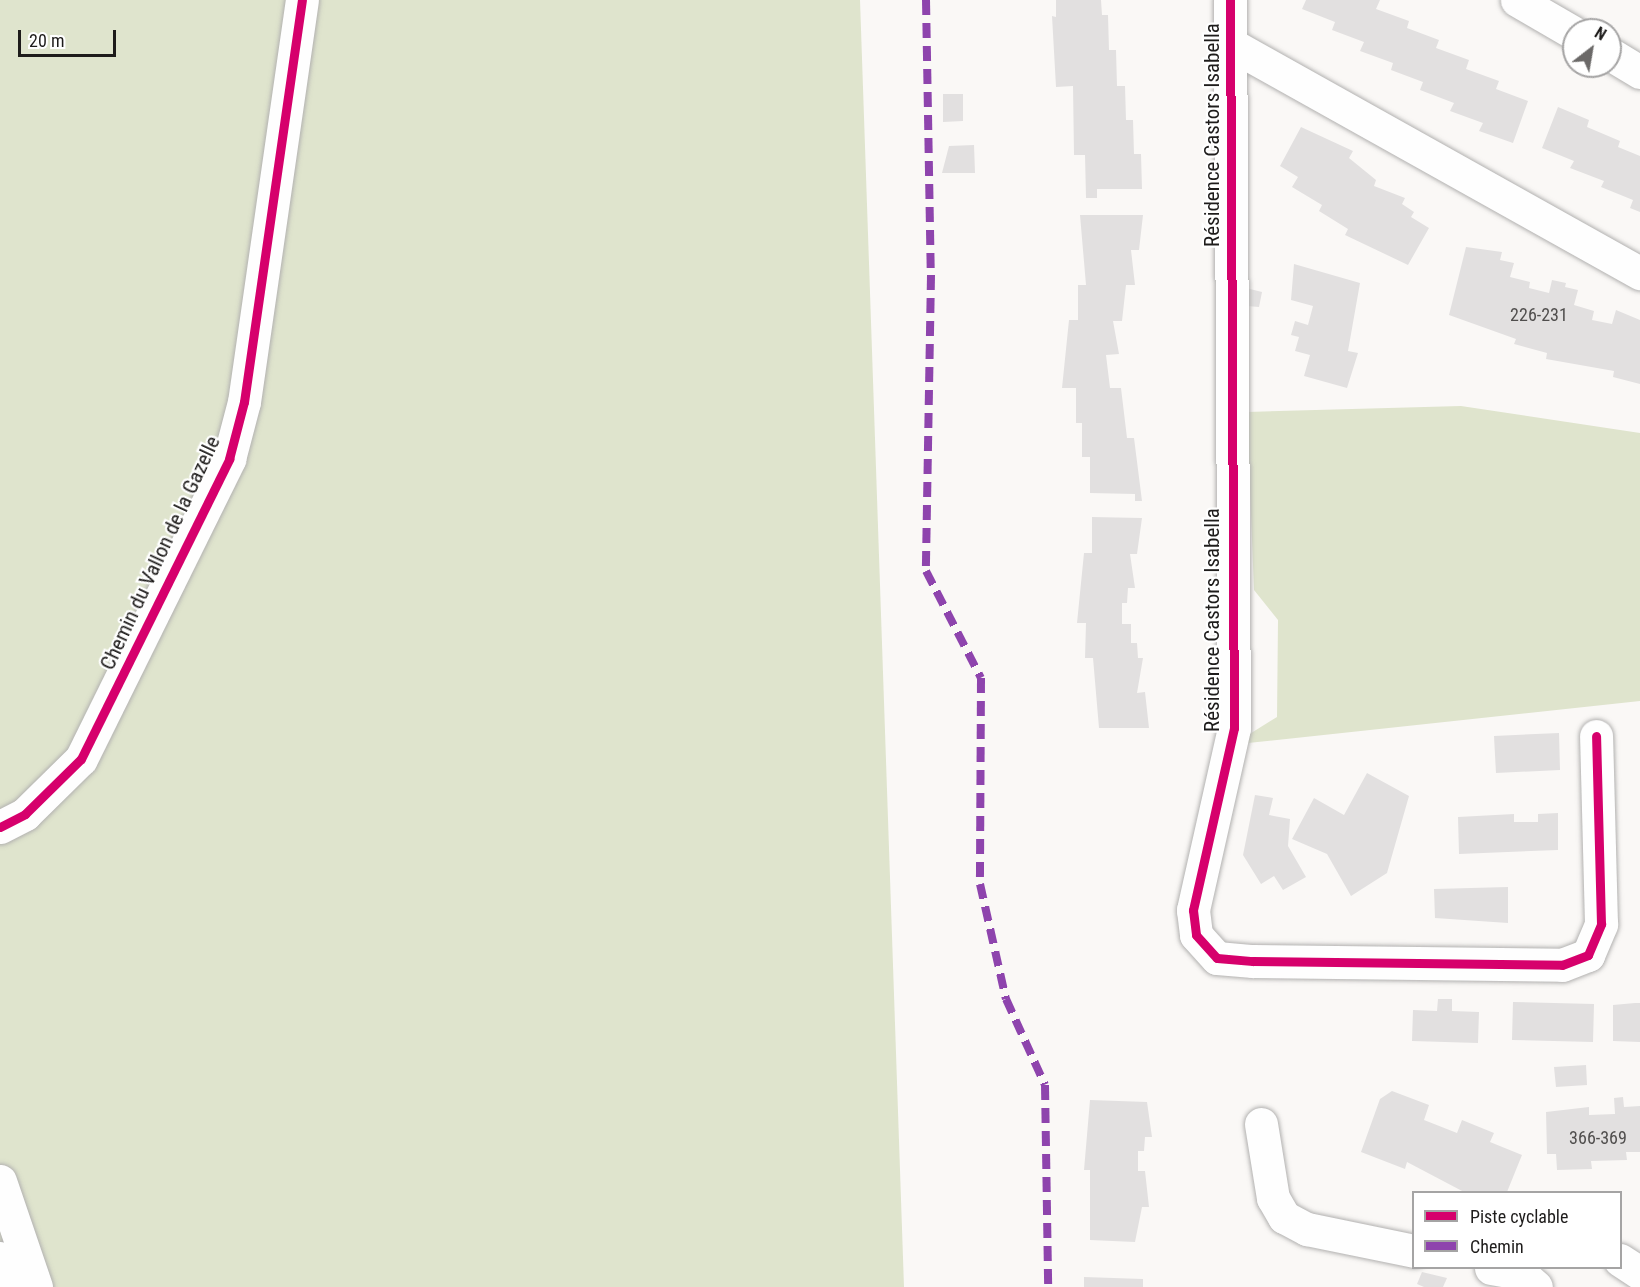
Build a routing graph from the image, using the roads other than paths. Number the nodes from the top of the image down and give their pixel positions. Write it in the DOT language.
graph roads {
  1 [pos="302,0"];
  2 [pos="1230,0"];
  3 [pos="1517,0"];
  4 [pos="1562,26"];
  5 [pos="1230,44"];
  6 [pos="1622,61"];
  7 [pos="1640,72"];
  8 [pos="1640,273"];
  9 [pos="1596,736"];
  10 [pos="0,827"];
  11 [pos="1261,1124"];
  12 [pos="0,1181"];
  13 [pos="1412,1251"];
  14 [pos="0,1258"];
  15 [pos="1622,1261"];
  16 [pos="1640,1273"];
  17 [pos="8,1287"];
  18 [pos="36,1287"];
  1 -- 10 [label="main road, Chemin du Vallon de la Gazelle"];
  2 -- 5 [label="main road, Résidence Castors Isabella"];
  3 -- 4 [label="main road"];
  5 -- 8 [label="main road, Résidence Castors Isabella"];
  5 -- 9 [label="main road, Résidence Castors Isabella"];
  6 -- 7 [label="main road"];
  11 -- 13 [label="main road"];
  12 -- 18 [label="main road"];
  14 -- 17 [label="main road"];
  15 -- 16 [label="main road"];
}
